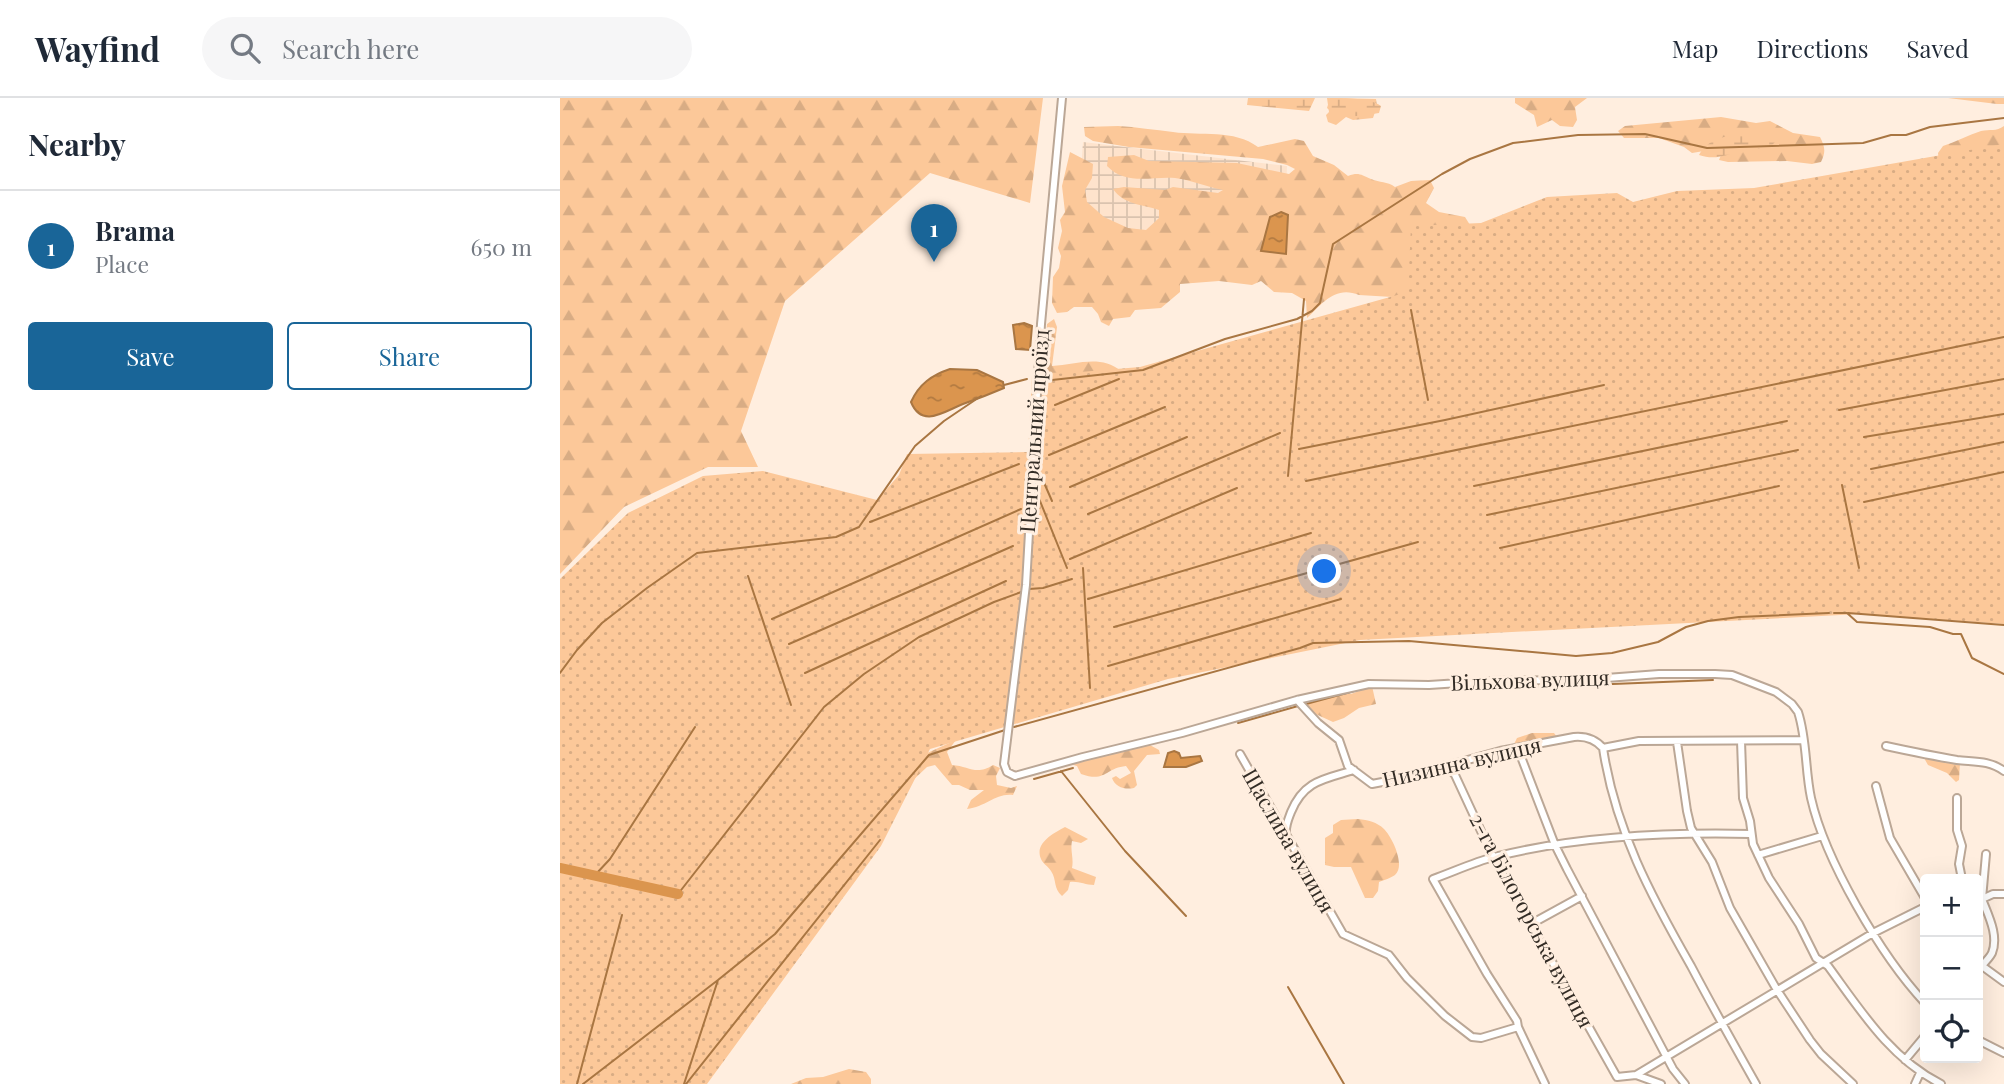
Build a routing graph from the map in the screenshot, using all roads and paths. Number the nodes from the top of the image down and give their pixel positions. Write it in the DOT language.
graph roads {
  1 [pos="1062,98"];
  2 [pos="1297,700"];
  3 [pos="1803,740"];
  4 [pos="1677,741"];
  5 [pos="1741,741"];
  6 [pos="1886,746"];
  7 [pos="1603,748"];
  8 [pos="1518,749"];
  9 [pos="1240,754"];
  10 [pos="1004,764"];
  11 [pos="1446,765"];
  12 [pos="1354,771"];
  13 [pos="2004,771"];
  14 [pos="1876,786"];
  15 [pos="1957,798"];
  16 [pos="1695,832"];
  17 [pos="1751,834"];
  18 [pos="1286,835"];
  19 [pos="1624,836"];
  20 [pos="1822,836"];
  21 [pos="1555,845"];
  22 [pos="1986,854"];
  23 [pos="1758,855"];
  24 [pos="1493,857"];
  25 [pos="1961,874"];
  26 [pos="1983,876"];
  27 [pos="1920,889"];
  28 [pos="2004,894"];
  29 [pos="1582,896"];
  30 [pos="1983,897"];
  31 [pos="1983,904"];
  32 [pos="1920,910"];
  33 [pos="1531,924"];
  34 [pos="1873,933"];
  35 [pos="1983,963"];
  36 [pos="1824,964"];
  37 [pos="1983,969"];
  38 [pos="2004,982"];
  39 [pos="1777,990"];
  40 [pos="1923,1000"];
  41 [pos="1723,1024"];
  42 [pos="1518,1027"];
  43 [pos="1920,1042"];
  44 [pos="1983,1042"];
  45 [pos="2004,1053"];
  46 [pos="1667,1057"];
  47 [pos="1905,1060"];
  48 [pos="1920,1073"];
  49 [pos="1636,1075"];
  50 [pos="1848,1083"];
  51 [pos="1545,1084"];
  52 [pos="1661,1084"];
  53 [pos="1685,1084"];
  54 [pos="1756,1084"];
  55 [pos="1915,1084"];
  56 [pos="1941,1084"];
  1 -- 10 [label="street, Центральний проїзд"];
  2 -- 3 [label="street, Вільхова вулиця"];
  2 -- 10 [label="street, Вільхова вулиця"];
  2 -- 12 [label="street, Низинна вулиця"];
  3 -- 5 [label="street"];
  3 -- 20 [label="street, Вільхова вулиця"];
  4 -- 5 [label="street"];
  4 -- 7 [label="street"];
  4 -- 16 [label="street"];
  5 -- 17 [label="street"];
  6 -- 13 [label="street"];
  7 -- 8 [label="street, Низинна вулиця"];
  7 -- 19 [label="street"];
  8 -- 11 [label="street, Низинна вулиця"];
  8 -- 21 [label="street"];
  9 -- 18 [label="street, Щаслива вулиця"];
  11 -- 12 [label="street, Низинна вулиця"];
  11 -- 24 [label="street, 2-га Білогорська вулиця"];
  12 -- 18 [label="street"];
  14 -- 27 [label="street"];
  15 -- 25 [label="street"];
  16 -- 17 [label="street"];
  16 -- 19 [label="street"];
  16 -- 39 [label="street"];
  17 -- 23 [label="street"];
  18 -- 42 [label="street, Щаслива вулиця"];
  19 -- 21 [label="street"];
  19 -- 41 [label="street"];
  20 -- 23 [label="street"];
  20 -- 34 [label="street, Вільхова вулиця"];
  21 -- 24 [label="street"];
  21 -- 29 [label="street"];
  22 -- 26 [label="street"];
  23 -- 36 [label="street"];
  24 -- 33 [label="street, 2-га Білогорська вулиця"];
  24 -- 42 [label="street"];
  28 -- 30 [label="street"];
  29 -- 33 [label="street"];
  29 -- 46 [label="street"];
  31 -- 35 [label="street"];
  32 -- 34 [label="street"];
  33 -- 49 [label="street, 2-га Білогорська вулиця"];
  34 -- 36 [label="street"];
  34 -- 40 [label="street, Вільхова вулиця"];
  36 -- 39 [label="street"];
  36 -- 47 [label="street"];
  37 -- 38 [label="street"];
  39 -- 41 [label="street"];
  39 -- 50 [label="street"];
  41 -- 46 [label="street"];
  41 -- 54 [label="street"];
  42 -- 51 [label="street"];
  43 -- 47 [label="street"];
  44 -- 45 [label="street"];
  46 -- 49 [label="street"];
  46 -- 53 [label="street"];
  47 -- 48 [label="street"];
  48 -- 55 [label="street"];
  48 -- 56 [label="street"];
  49 -- 52 [label="street"];
}
